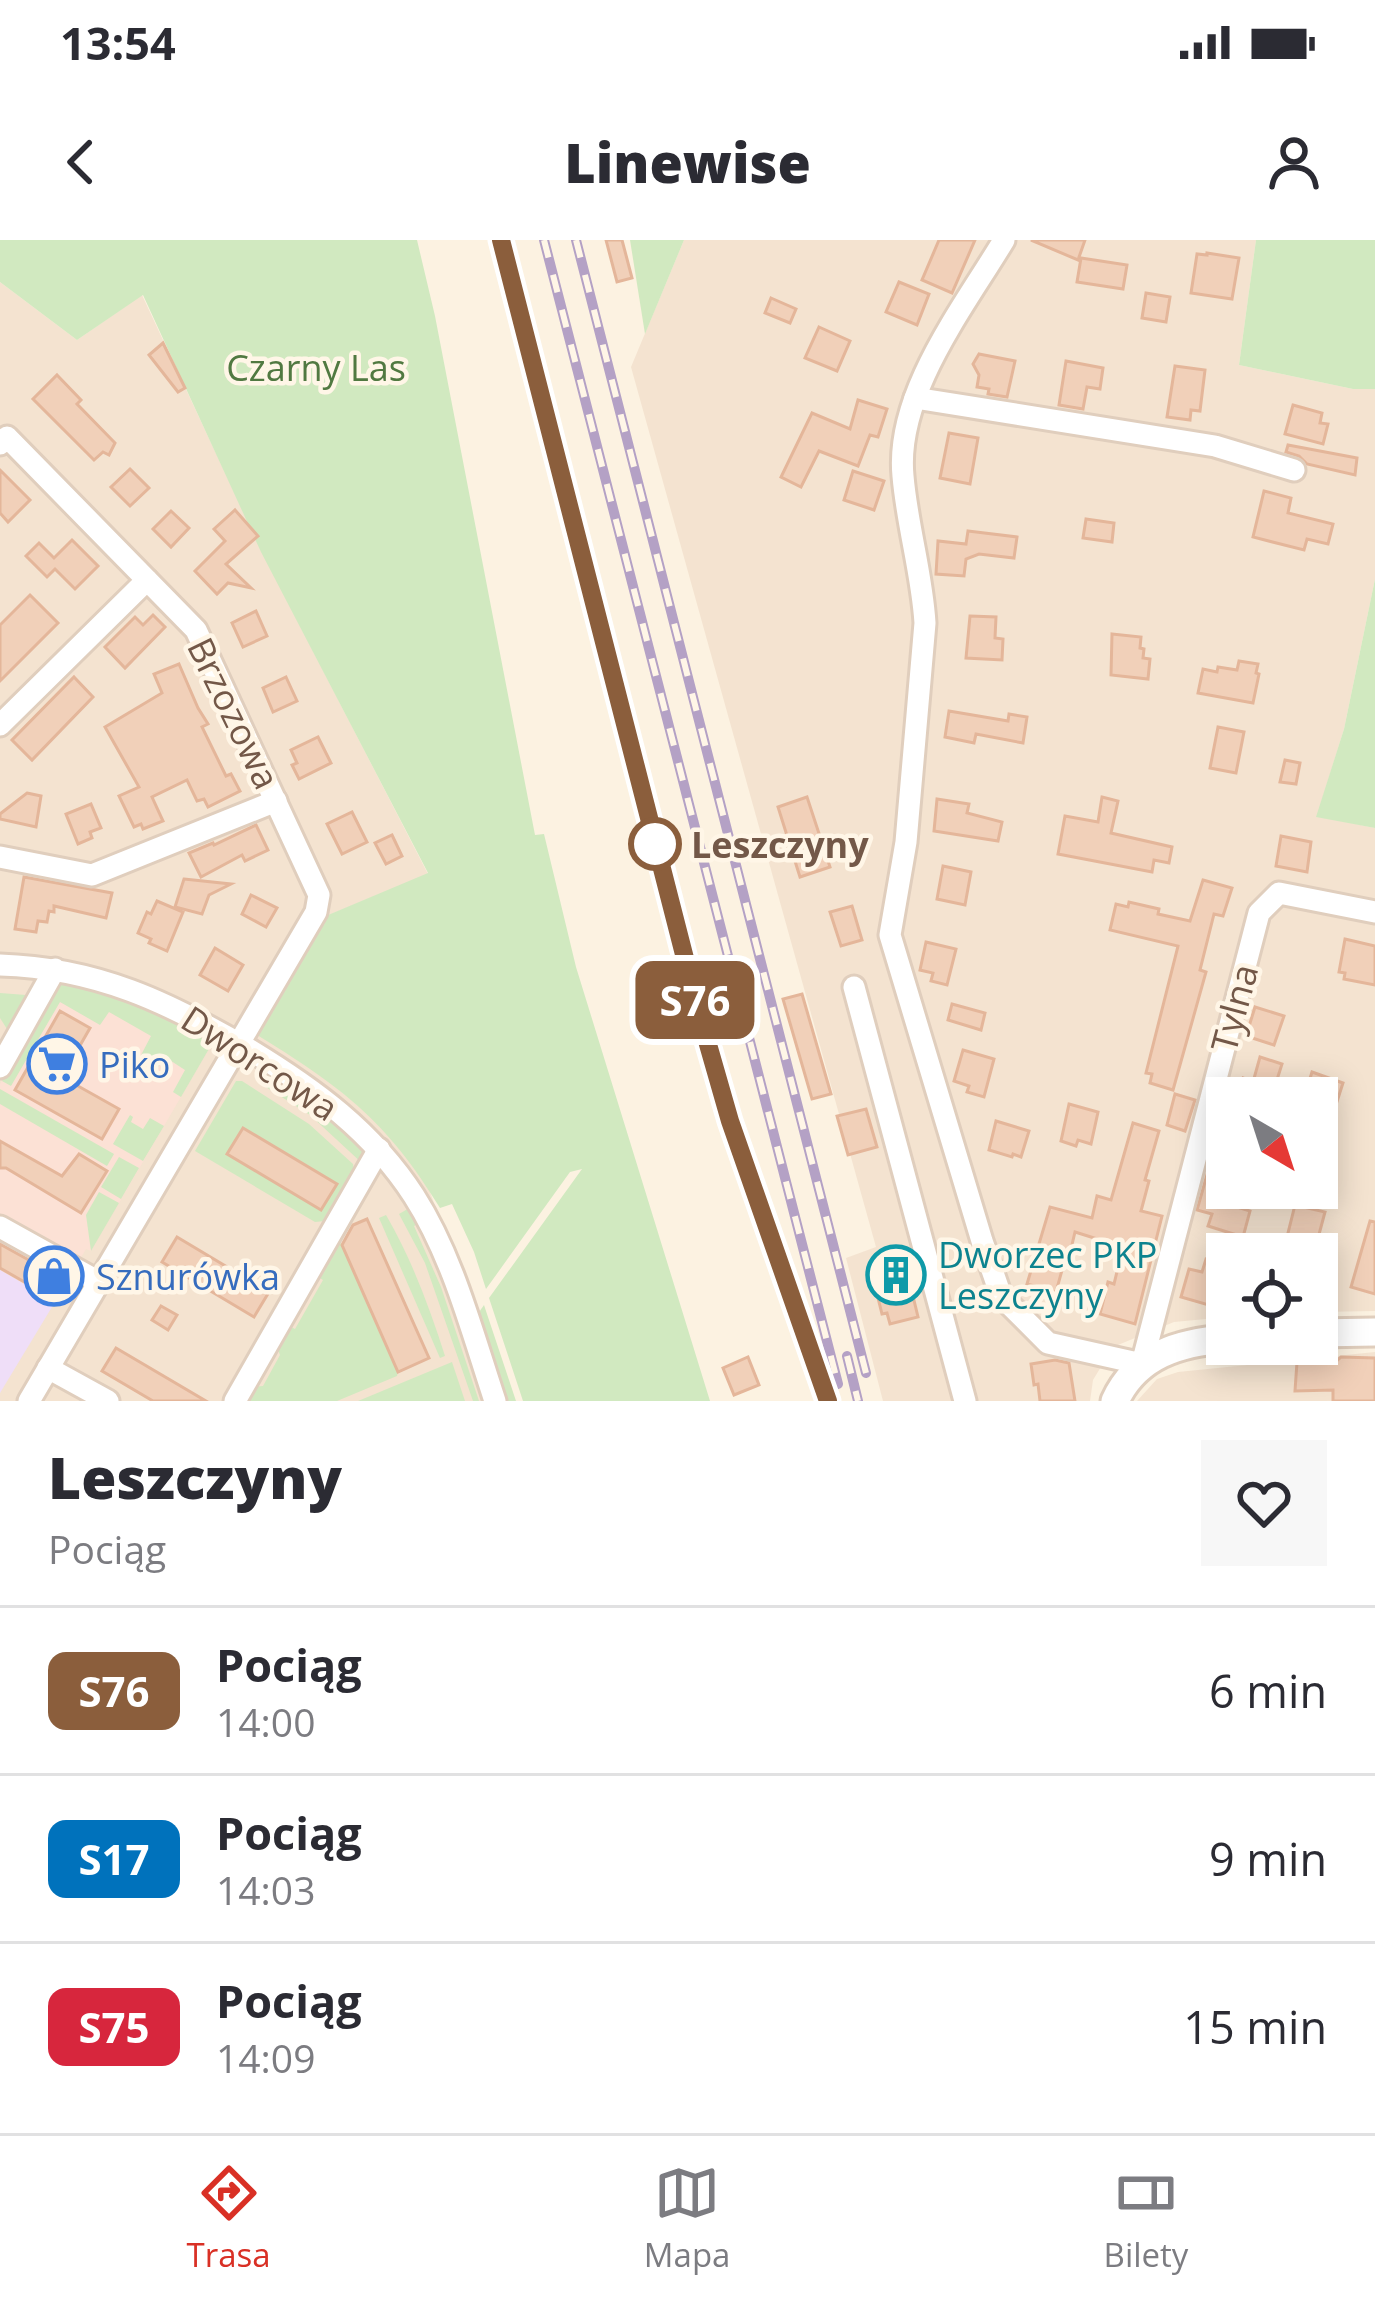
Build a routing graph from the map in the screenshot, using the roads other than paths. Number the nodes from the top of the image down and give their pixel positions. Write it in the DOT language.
graph roads {
  1 [pos="1004,240"];
  2 [pos="915,398"];
  3 [pos="0,444"];
  4 [pos="1294,470"];
  5 [pos="147,580"];
  6 [pos="0,725"];
  7 [pos="276,801"];
  8 [pos="0,856"];
  9 [pos="1375,912"];
  10 [pos="0,965"];
  11 [pos="55,969"];
  12 [pos="854,987"];
  13 [pos="238,1044"];
  14 [pos="0,1067"];
  15 [pos="379,1149"];
  16 [pos="0,1227"];
  17 [pos="99,1282"];
  18 [pos="1375,1331"];
  19 [pos="1338,1333"];
  20 [pos="1206,1341"];
  21 [pos="1142,1364"];
  22 [pos="48,1367"];
  23 [pos="29,1401"];
  24 [pos="108,1401"];
  25 [pos="235,1401"];
  26 [pos="495,1401"];
  27 [pos="965,1401"];
  28 [pos="1115,1401"];
  1 -- 2 [label="street"];
  2 -- 4 [label="street"];
  2 -- 21 [label="street"];
  3 -- 5 [label="street, Brzozowa"];
  5 -- 6 [label="street"];
  5 -- 7 [label="street, Brzozowa"];
  7 -- 8 [label="street"];
  7 -- 13 [label="street, Brzozowa"];
  9 -- 21 [label="street, Tylna"];
  10 -- 11 [label="street, Dworcowa"];
  11 -- 13 [label="street, Dworcowa"];
  11 -- 14 [label="street"];
  12 -- 27 [label="street"];
  13 -- 15 [label="street, Dworcowa"];
  13 -- 17 [label="street"];
  15 -- 25 [label="street"];
  15 -- 26 [label="street, Dworcowa"];
  16 -- 17 [label="street"];
  17 -- 22 [label="street"];
  18 -- 19 [label="street"];
  20 -- 21 [label="street"];
  21 -- 28 [label="street"];
  22 -- 23 [label="street"];
  22 -- 24 [label="street"];
}
